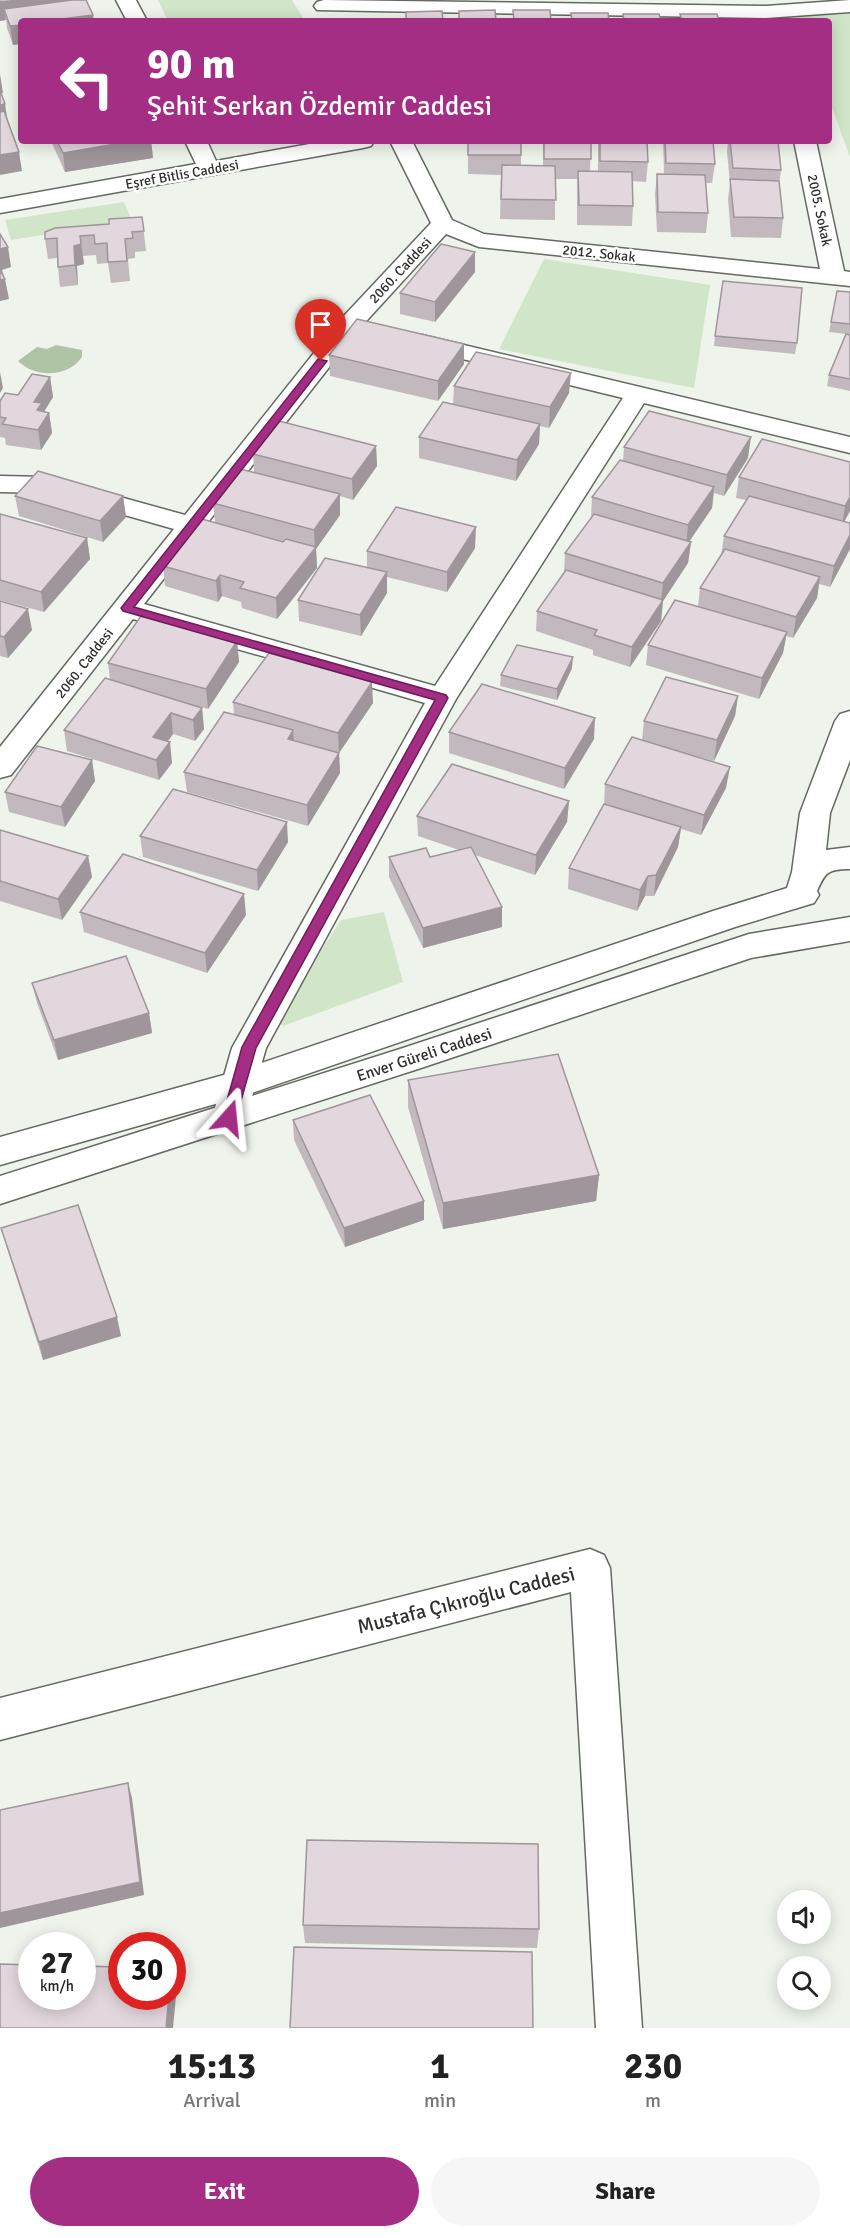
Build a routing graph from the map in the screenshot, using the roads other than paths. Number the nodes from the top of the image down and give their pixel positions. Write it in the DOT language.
graph roads {
  1 [pos="126,0"];
  2 [pos="850,6"];
  3 [pos="325,9"];
  4 [pos="766,11"];
  5 [pos="135,18"];
  6 [pos="197,144"];
  7 [pos="346,144"];
  8 [pos="403,144"];
  9 [pos="806,144"];
  10 [pos="209,169"];
  11 [pos="0,206"];
  12 [pos="443,224"];
  13 [pos="842,279"];
  14 [pos="373,330"];
  15 [pos="637,395"];
  16 [pos="850,445"];
  17 [pos="0,484"];
  18 [pos="193,526"];
  19 [pos="127,608"];
  20 [pos="442,698"];
  21 [pos="850,721"];
  22 [pos="0,768"];
  23 [pos="850,858"];
  24 [pos="806,884"];
  25 [pos="850,929"];
  26 [pos="240,1084"];
  27 [pos="229,1118"];
  28 [pos="0,1151"];
  29 [pos="0,1190"];
  30 [pos="0,1719"];
  31 [pos="619,2028"];
  1 -- 5 [label="street"];
  2 -- 4 [label="street"];
  3 -- 4 [label="street"];
  6 -- 10 [label="street"];
  7 -- 10 [label="street, Eşref Bitlis Caddesi"];
  8 -- 12 [label="street"];
  9 -- 13 [label="street, 2005. Sokak"];
  10 -- 11 [label="street, Eşref Bitlis Caddesi"];
  12 -- 13 [label="street, 2012. Sokak"];
  12 -- 14 [label="street, 2060. Caddesi"];
  14 -- 15 [label="street"];
  14 -- 18 [label="street, 2060. Caddesi"];
  15 -- 16 [label="street"];
  15 -- 20 [label="street"];
  17 -- 18 [label="street"];
  18 -- 19 [label="street, 2060. Caddesi"];
  19 -- 20 [label="street"];
  19 -- 22 [label="street, 2060. Caddesi"];
  20 -- 26 [label="street"];
  21 -- 24 [label="street"];
  23 -- 24 [label="street, Enver Güreli Caddesi"];
  24 -- 25 [label="street"];
  24 -- 26 [label="street, Enver Güreli Caddesi"];
  25 -- 27 [label="street, Enver Güreli Caddesi"];
  26 -- 27 [label="street"];
  26 -- 28 [label="street, Enver Güreli Caddesi"];
  27 -- 29 [label="street, Enver Güreli Caddesi"];
  30 -- 31 [label="street, Mustafa Çıkıroğlu Caddesi"];
}
